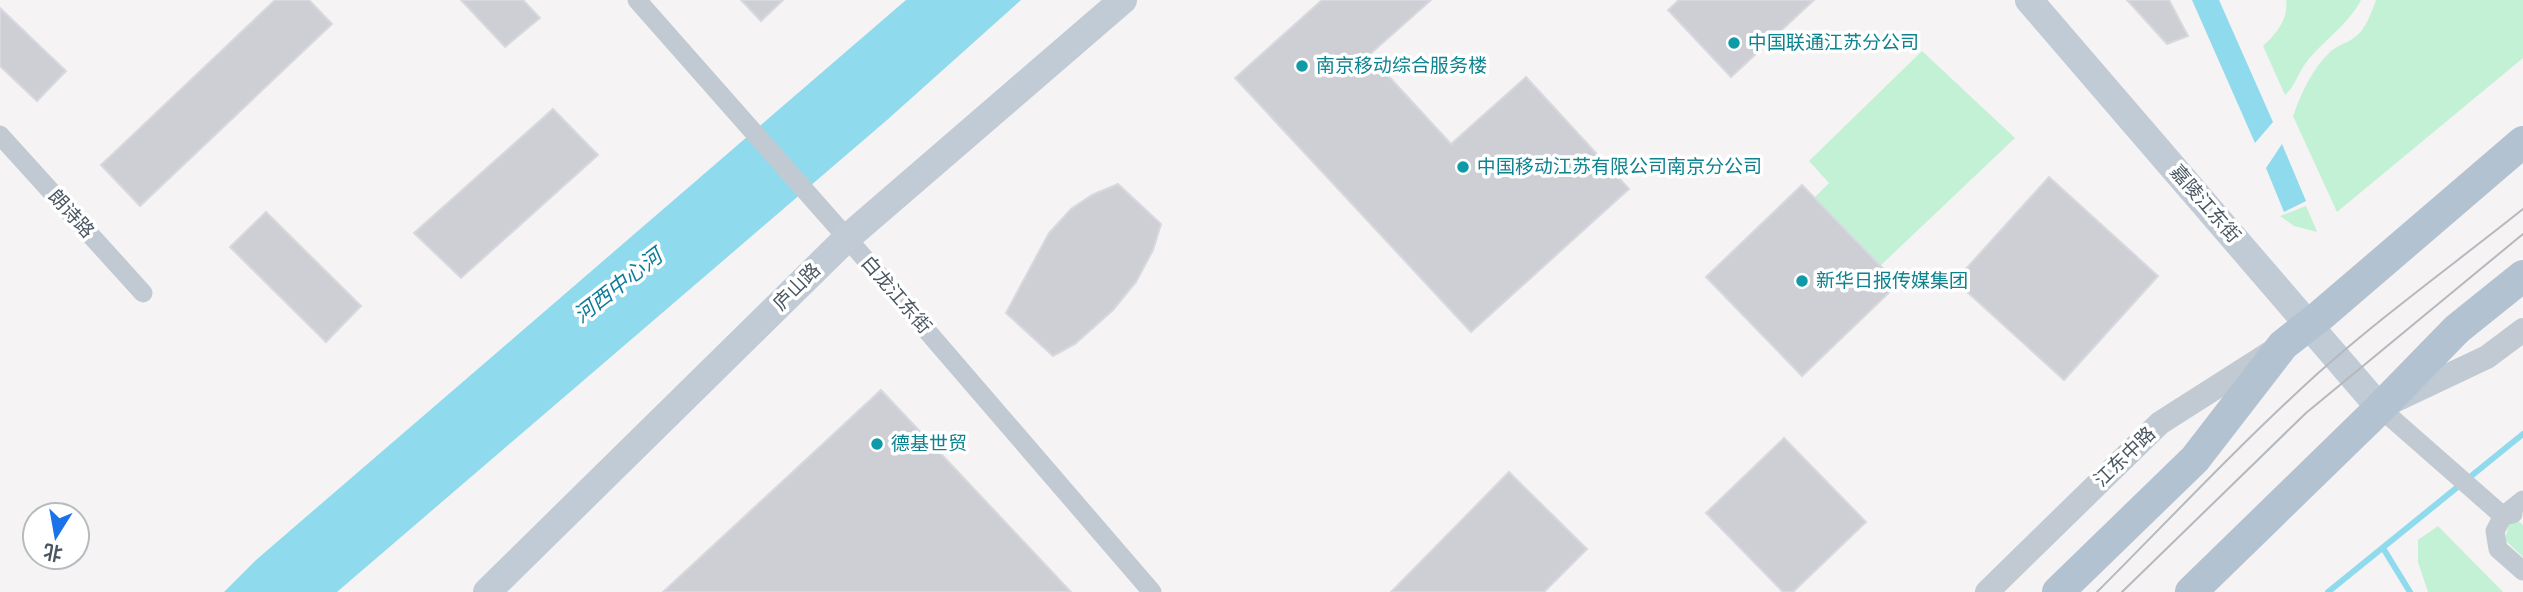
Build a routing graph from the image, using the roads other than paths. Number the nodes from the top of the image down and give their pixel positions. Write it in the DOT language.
graph roads {
  1 [pos="637,0"];
  2 [pos="1123,0"];
  3 [pos="2029,0"];
  4 [pos="0,135"];
  5 [pos="2523,142"];
  6 [pos="847,238"];
  7 [pos="2523,276"];
  8 [pos="143,293"];
  9 [pos="2309,325"];
  10 [pos="2523,330"];
  11 [pos="2283,345"];
  12 [pos="2380,408"];
  13 [pos="2523,500"];
  14 [pos="2523,512"];
  15 [pos="2503,516"];
  16 [pos="2523,571"];
  17 [pos="487,592"];
  18 [pos="1152,592"];
  19 [pos="1987,592"];
  20 [pos="2058,592"];
  21 [pos="2191,592"];
  1 -- 6 [label="street, 白龙江东街"];
  2 -- 6 [label="main road, 庐山路"];
  3 -- 9 [label="main road, 嘉陵江东街"];
  4 -- 8 [label="street, 朗诗路"];
  5 -- 9 [label="main road, 江东中路"];
  6 -- 17 [label="main road, 庐山路"];
  6 -- 18 [label="street, 白龙江东街"];
  7 -- 12 [label="main road"];
  9 -- 11 [label="main road, 江东中路"];
  9 -- 12 [label="main road, 嘉陵江东街"];
  10 -- 12 [label="street"];
  11 -- 19 [label="street, 江东中路"];
  11 -- 20 [label="main road, 江东中路"];
  12 -- 15 [label="street"];
  12 -- 21 [label="main road"];
  13 -- 15 [label="street"];
  14 -- 15 [label="street"];
  15 -- 16 [label="street"];
}
